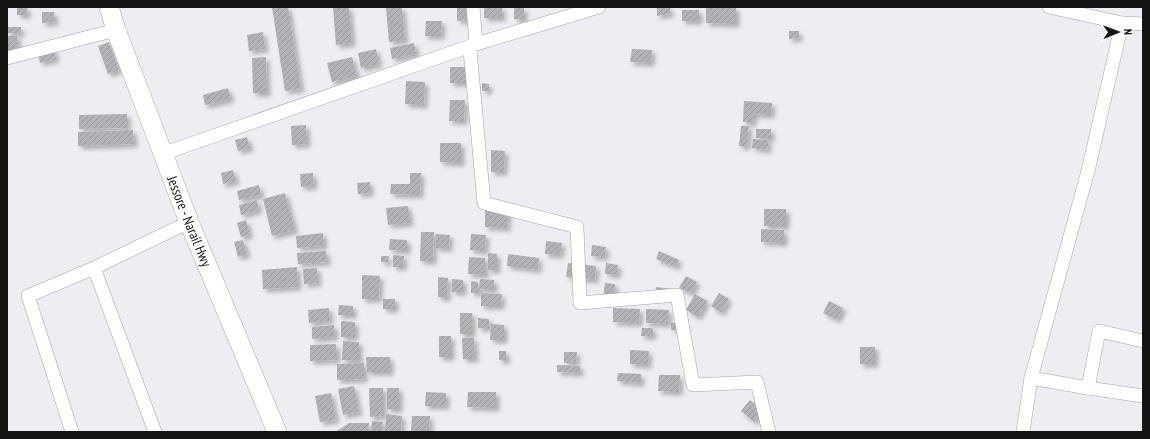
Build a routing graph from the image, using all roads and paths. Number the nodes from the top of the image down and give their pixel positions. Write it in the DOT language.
graph roads {
  1 [pos="109,7"];
  2 [pos="473,7"];
  3 [pos="599,7"];
  4 [pos="1049,7"];
  5 [pos="1122,23"];
  6 [pos="1143,24"];
  7 [pos="116,30"];
  8 [pos="473,47"];
  9 [pos="7,58"];
  10 [pos="162,154"];
  11 [pos="189,222"];
  12 [pos="94,268"];
  13 [pos="1143,341"];
  14 [pos="1031,378"];
  15 [pos="1088,388"];
  16 [pos="1143,396"];
  17 [pos="72,432"];
  18 [pos="155,432"];
  19 [pos="278,432"];
  20 [pos="769,432"];
  21 [pos="1023,432"];
  1 -- 7 [label="highway, Jessore - Narail Hwy"];
  2 -- 8 [label="street"];
  3 -- 8 [label="street"];
  4 -- 5 [label="street"];
  5 -- 6 [label="street"];
  5 -- 14 [label="street"];
  7 -- 9 [label="street"];
  7 -- 10 [label="highway, Jessore - Narail Hwy"];
  8 -- 10 [label="street"];
  8 -- 20 [label="street"];
  10 -- 11 [label="highway, Jessore - Narail Hwy"];
  11 -- 12 [label="street"];
  11 -- 19 [label="highway, Jessore - Narail Hwy"];
  12 -- 17 [label="street"];
  12 -- 18 [label="street"];
  13 -- 15 [label="street"];
  14 -- 15 [label="street"];
  14 -- 21 [label="street"];
  15 -- 16 [label="street"];
}
